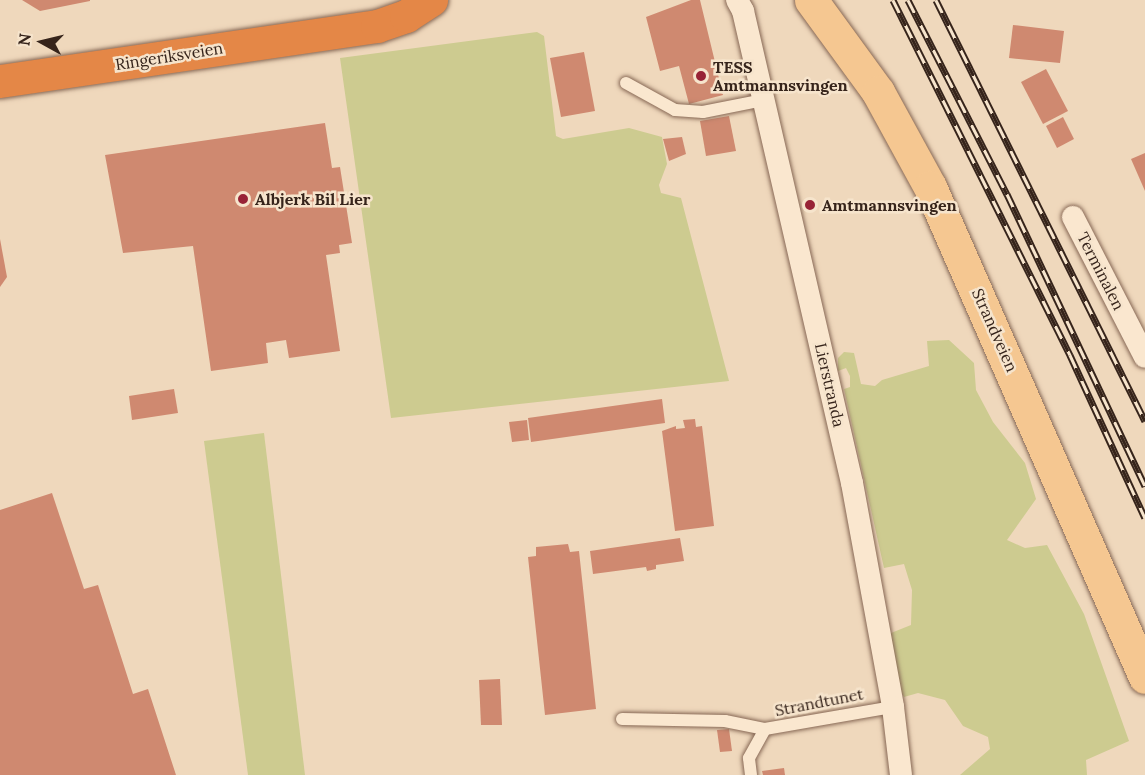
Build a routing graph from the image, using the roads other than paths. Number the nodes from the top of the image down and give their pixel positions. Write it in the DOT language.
graph roads {
  1 [pos="397,0"];
  2 [pos="430,0"];
  3 [pos="737,0"];
  4 [pos="812,0"];
  5 [pos="338,29"];
  6 [pos="0,81"];
  7 [pos="626,83"];
  8 [pos="763,100"];
  9 [pos="1073,217"];
  10 [pos="1145,357"];
  11 [pos="1145,677"];
  12 [pos="893,707"];
  13 [pos="622,719"];
  14 [pos="765,729"];
  15 [pos="746,775"];
  16 [pos="751,775"];
  17 [pos="901,775"];
  1 -- 5 [label="highway, Ringeriksveien"];
  2 -- 5 [label="highway, Ringeriksveien"];
  3 -- 8 [label="street, Lierstranda"];
  4 -- 11 [label="main road, Strandveien"];
  5 -- 6 [label="highway, Ringeriksveien"];
  7 -- 8 [label="lane"];
  8 -- 12 [label="street, Lierstranda"];
  9 -- 10 [label="street, Terminalen"];
  12 -- 14 [label="lane, Strandtunet"];
  12 -- 17 [label="street, Lierstranda"];
  13 -- 14 [label="lane"];
  14 -- 16 [label="lane, Strandtunet"];
  15 -- 16 [label="lane, Strandtunet"];
}
